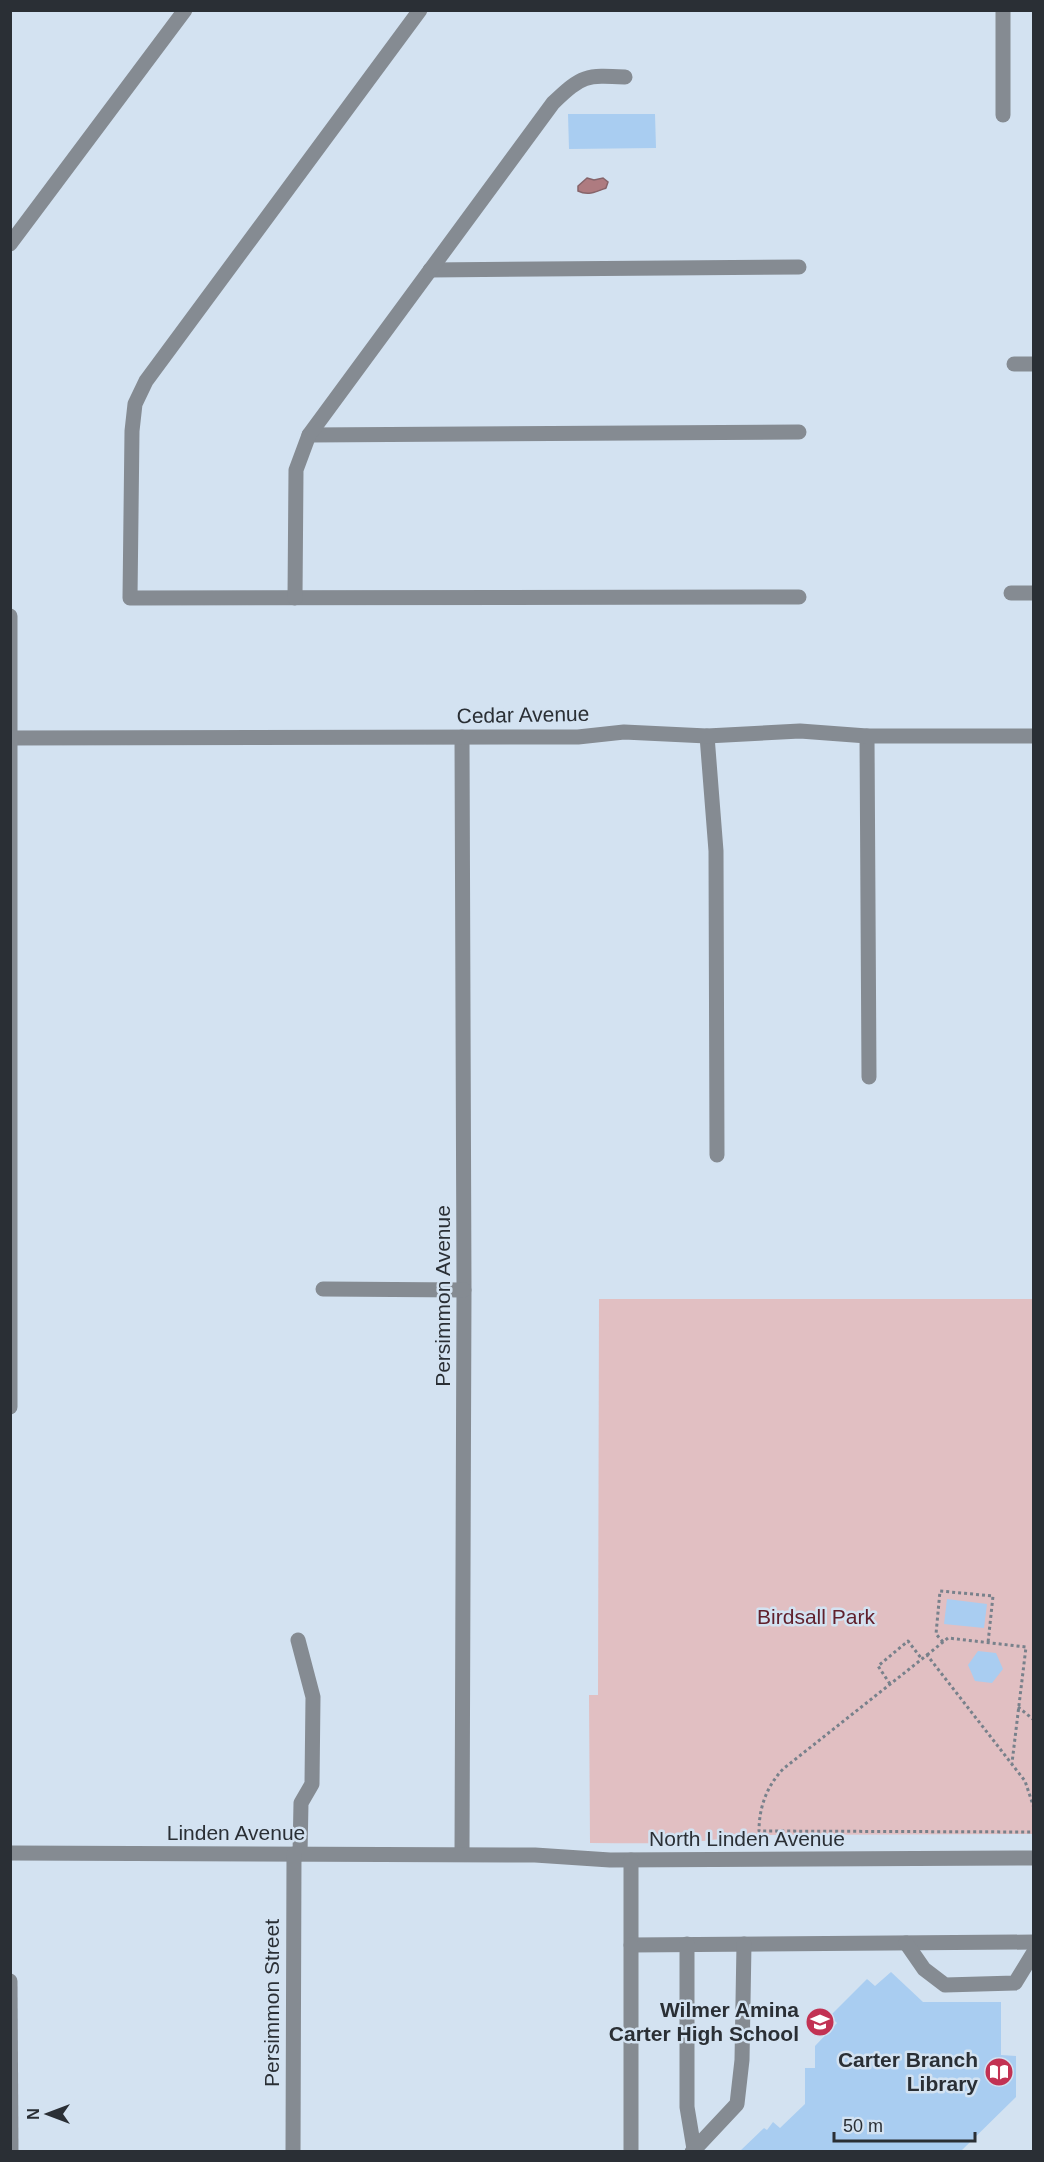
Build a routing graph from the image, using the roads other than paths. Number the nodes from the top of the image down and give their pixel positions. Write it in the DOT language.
graph roads {
  1 [pos="185,10"];
  2 [pos="420,10"];
  3 [pos="1003,10"];
  4 [pos="625,77"];
  5 [pos="1002,115"];
  6 [pos="10,244"];
  7 [pos="799,267"];
  8 [pos="430,270"];
  9 [pos="1014,364"];
  10 [pos="1034,364"];
  11 [pos="799,432"];
  12 [pos="309,435"];
  13 [pos="1011,593"];
  14 [pos="1034,593"];
  15 [pos="799,597"];
  16 [pos="295,598"];
  17 [pos="10,616"];
  18 [pos="706,736"];
  19 [pos="867,736"];
  20 [pos="1034,736"];
  21 [pos="462,737"];
  22 [pos="12,738"];
  23 [pos="869,1077"];
  24 [pos="717,1155"];
  25 [pos="323,1289"];
  26 [pos="464,1290"];
  27 [pos="10,1407"];
  28 [pos="298,1640"];
  29 [pos="10,1853"];
  30 [pos="297,1854"];
  31 [pos="462,1854"];
  32 [pos="1034,1858"];
  33 [pos="631,1860"];
  34 [pos="1034,1942"];
  35 [pos="906,1943"];
  36 [pos="687,1944"];
  37 [pos="744,1944"];
  38 [pos="631,1945"];
  39 [pos="1034,1952"];
  40 [pos="10,1981"];
  41 [pos="693,2150"];
  42 [pos="11,2151"];
  43 [pos="293,2151"];
  44 [pos="631,2151"];
  1 -- 6 [label="street"];
  2 -- 16 [label="street"];
  3 -- 5 [label="street"];
  4 -- 8 [label="street"];
  7 -- 8 [label="street"];
  8 -- 12 [label="street"];
  9 -- 10 [label="street"];
  11 -- 12 [label="street"];
  12 -- 16 [label="street"];
  13 -- 14 [label="street"];
  15 -- 16 [label="street"];
  17 -- 22 [label="street"];
  18 -- 19 [label="street, Cedar Avenue"];
  18 -- 21 [label="street, Cedar Avenue"];
  18 -- 24 [label="street"];
  19 -- 20 [label="street, Cedar Avenue"];
  19 -- 23 [label="street"];
  21 -- 22 [label="street, Cedar Avenue"];
  21 -- 26 [label="street, Persimmon Avenue"];
  22 -- 27 [label="street"];
  25 -- 26 [label="street"];
  26 -- 31 [label="street, Persimmon Avenue"];
  28 -- 30 [label="street, Persimmon Street"];
  29 -- 30 [label="street, Linden Avenue"];
  30 -- 31 [label="street, Linden Avenue"];
  30 -- 43 [label="street, Persimmon Street"];
  31 -- 33 [label="street, North Linden Avenue"];
  32 -- 33 [label="street, North Linden Avenue"];
  33 -- 38 [label="street"];
  34 -- 35 [label="street"];
  35 -- 37 [label="street"];
  35 -- 39 [label="street"];
  36 -- 37 [label="street"];
  36 -- 38 [label="street"];
  36 -- 41 [label="street"];
  37 -- 41 [label="street"];
  38 -- 44 [label="street"];
  40 -- 42 [label="street"];
}
